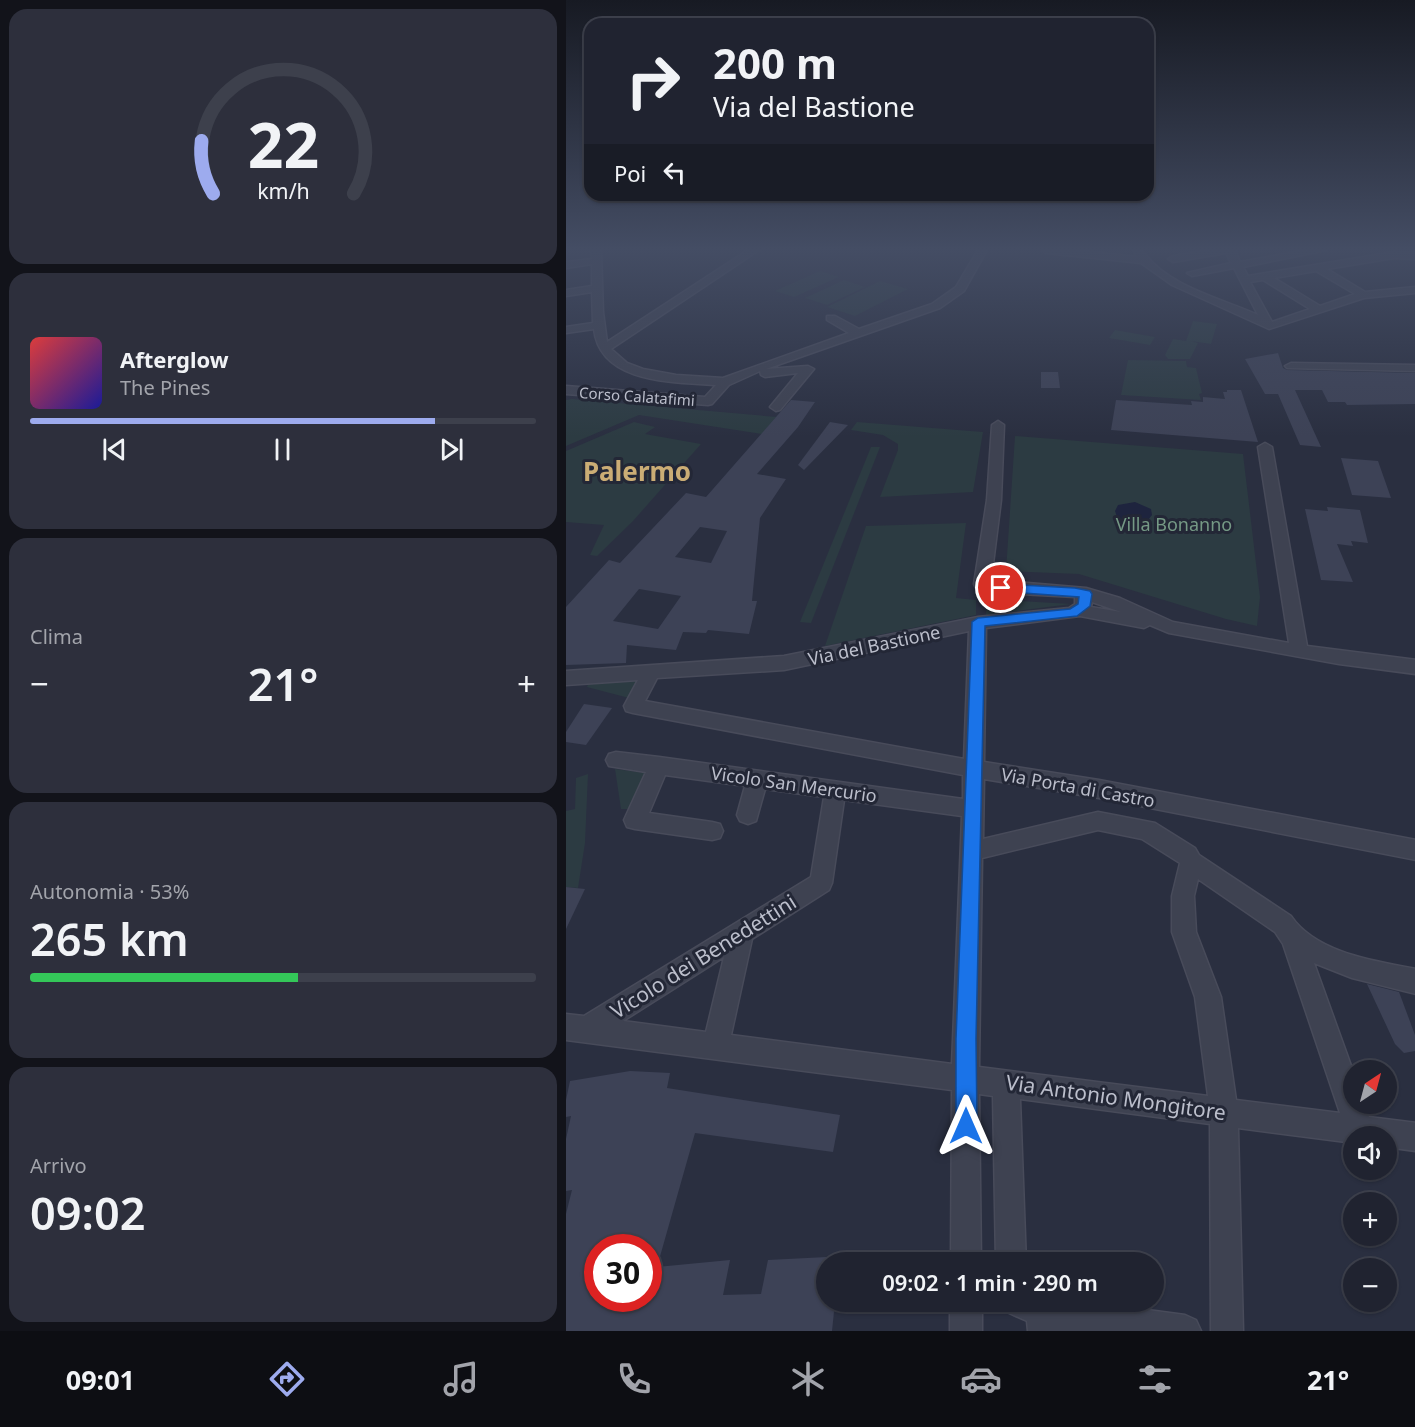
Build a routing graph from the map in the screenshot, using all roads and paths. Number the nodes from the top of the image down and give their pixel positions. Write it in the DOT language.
graph roads {
  1 [pos="599,312"];
  2 [pos="657,312"];
  3 [pos="922,312"];
  4 [pos="1244,312"];
  5 [pos="1266,312"];
  6 [pos="1313,312"];
  7 [pos="831,318"];
  8 [pos="599,325"];
  9 [pos="1269,327"];
  10 [pos="566,330"];
  11 [pos="859,334"];
  12 [pos="603,345"];
  13 [pos="1291,366"];
  14 [pos="1415,368"];
  15 [pos="731,379"];
  16 [pos="566,390"];
  17 [pos="776,407"];
  18 [pos="998,425"];
  19 [pos="1265,447"];
  20 [pos="1083,602"];
  21 [pos="978,622"];
  22 [pos="1299,651"];
  23 [pos="1415,667"];
  24 [pos="650,674"];
  25 [pos="566,678"];
  26 [pos="616,760"];
  27 [pos="659,765"];
  28 [pos="974,769"];
  29 [pos="757,781"];
  30 [pos="835,791"];
  31 [pos="973,809"];
  32 [pos="748,815"];
  33 [pos="712,831"];
  34 [pos="1415,850"];
  35 [pos="972,851"];
  36 [pos="1191,862"];
  37 [pos="742,932"];
  38 [pos="1293,938"];
  39 [pos="1415,982"];
  40 [pos="576,1028"];
  41 [pos="716,1046"];
  42 [pos="965,1077"];
  43 [pos="1006,1083"];
  44 [pos="1224,1111"];
  45 [pos="1358,1126"];
  46 [pos="1343,1127"];
  47 [pos="1397,1134"];
  48 [pos="1415,1137"];
  49 [pos="966,1252"];
  50 [pos="1011,1252"];
  51 [pos="966,1312"];
  52 [pos="1035,1315"];
  53 [pos="966,1331"];
  54 [pos="1185,1331"];
  55 [pos="1227,1331"];
  1 -- 8 [label="street"];
  2 -- 12 [label="street"];
  3 -- 11 [label="street"];
  4 -- 9 [label="street"];
  5 -- 9 [label="street"];
  6 -- 9 [label="street"];
  7 -- 11 [label="street"];
  8 -- 10 [label="street"];
  8 -- 12 [label="street"];
  11 -- 15 [label="street"];
  12 -- 15 [label="street"];
  13 -- 14 [label="street"];
  15 -- 16 [label="street, Corso Calatafimi"];
  15 -- 17 [label="street"];
  18 -- 20 [label="street"];
  19 -- 22 [label="street"];
  20 -- 21 [label="street, Via del Bastione"];
  20 -- 22 [label="street"];
  21 -- 24 [label="street, Via del Bastione"];
  21 -- 28 [label="street"];
  22 -- 23 [label="street"];
  24 -- 25 [label="street, Via del Bastione"];
  24 -- 28 [label="street, Via Porta di Castro"];
  26 -- 27 [label="street, Vicolo San Mercurio"];
  27 -- 29 [label="street, Vicolo San Mercurio"];
  27 -- 33 [label="street"];
  28 -- 31 [label="street"];
  28 -- 34 [label="street, Via Porta di Castro"];
  29 -- 30 [label="street, Vicolo San Mercurio"];
  29 -- 32 [label="street"];
  30 -- 31 [label="street, Vicolo San Mercurio"];
  30 -- 37 [label="street, Vicolo dei Benedettini"];
  31 -- 35 [label="street"];
  35 -- 36 [label="street"];
  35 -- 42 [label="street"];
  36 -- 38 [label="street"];
  36 -- 44 [label="street"];
  37 -- 40 [label="street, Vicolo dei Benedettini"];
  37 -- 41 [label="street"];
  38 -- 39 [label="street"];
  38 -- 45 [label="street"];
  40 -- 41 [label="street, Via Antonio Mongitore"];
  41 -- 42 [label="street, Via Antonio Mongitore"];
  42 -- 43 [label="street, Via Antonio Mongitore"];
  42 -- 49 [label="street"];
  43 -- 44 [label="street, Via Antonio Mongitore"];
  43 -- 50 [label="street"];
  44 -- 46 [label="street, Via Antonio Mongitore"];
  44 -- 55 [label="street"];
  47 -- 48 [label="street, Via Antonio Mongitore"];
  51 -- 53 [label="street"];
  52 -- 54 [label="street"];
}
